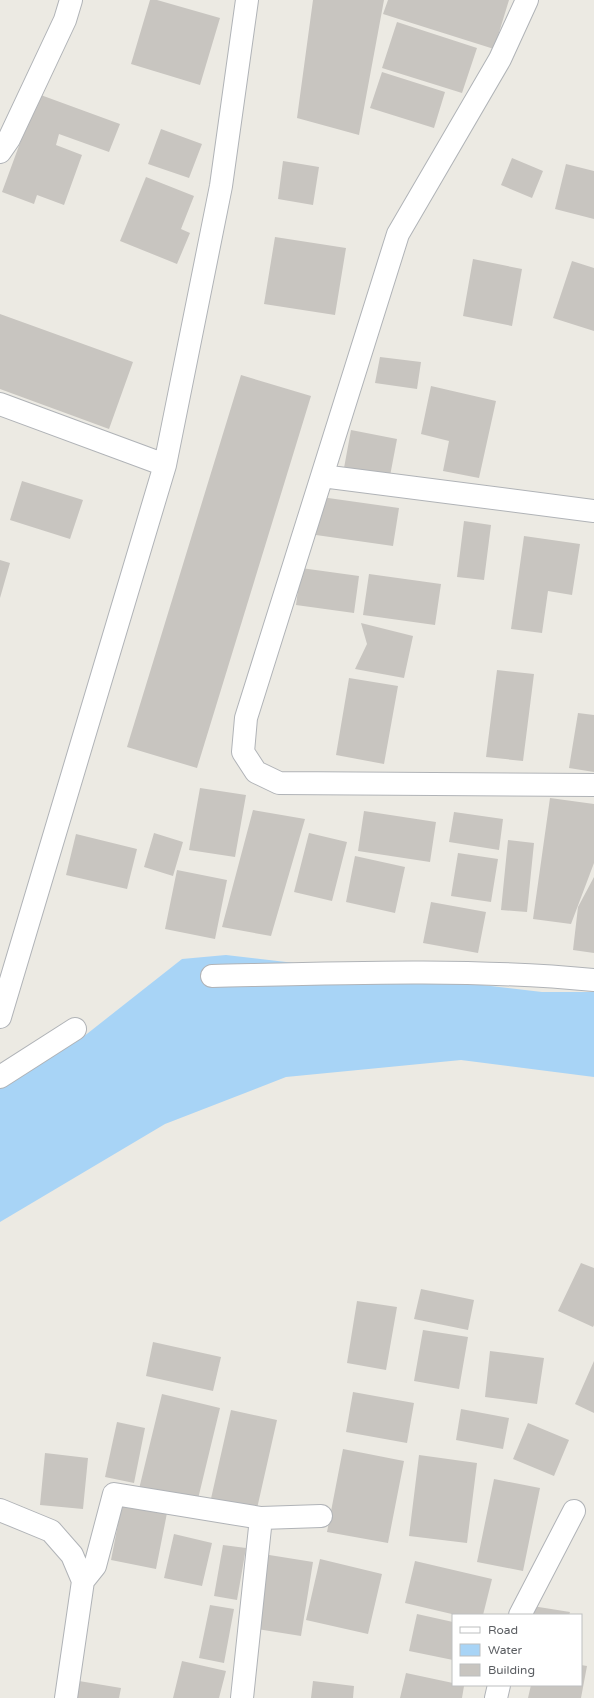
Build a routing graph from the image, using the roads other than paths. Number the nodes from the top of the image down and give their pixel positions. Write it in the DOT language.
graph roads {
  1 [pos="71,0"];
  2 [pos="247,0"];
  3 [pos="527,0"];
  4 [pos="3,142"];
  5 [pos="0,404"];
  6 [pos="165,465"];
  7 [pos="322,476"];
  8 [pos="594,511"];
  9 [pos="594,785"];
  10 [pos="212,976"];
  11 [pos="594,980"];
  12 [pos="0,1018"];
  13 [pos="75,1029"];
  14 [pos="0,1077"];
  15 [pos="0,1510"];
  16 [pos="574,1511"];
  17 [pos="321,1516"];
  18 [pos="262,1518"];
  19 [pos="83,1581"];
  20 [pos="521,1614"];
  21 [pos="499,1686"];
  22 [pos="66,1698"];
  23 [pos="242,1698"];
  24 [pos="496,1698"];
  1 -- 4 [label="street"];
  2 -- 6 [label="street"];
  3 -- 7 [label="street"];
  5 -- 6 [label="street"];
  6 -- 12 [label="street"];
  7 -- 8 [label="street"];
  7 -- 9 [label="street"];
  10 -- 11 [label="street"];
  13 -- 14 [label="street"];
  15 -- 19 [label="street"];
  16 -- 20 [label="street"];
  17 -- 18 [label="street"];
  18 -- 19 [label="street"];
  18 -- 23 [label="street"];
  19 -- 22 [label="street"];
  21 -- 24 [label="street"];
}
